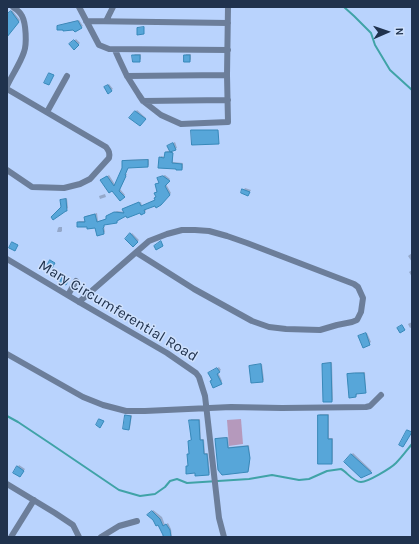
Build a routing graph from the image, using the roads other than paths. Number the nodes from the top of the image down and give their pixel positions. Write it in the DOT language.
graph roads {
  1 [pos="13,7"];
  2 [pos="79,7"];
  3 [pos="113,7"];
  4 [pos="228,7"];
  5 [pos="86,21"];
  6 [pos="106,21"];
  7 [pos="228,23"];
  8 [pos="115,50"];
  9 [pos="228,50"];
  10 [pos="227,75"];
  11 [pos="67,76"];
  12 [pos="127,76"];
  13 [pos="7,86"];
  14 [pos="7,89"];
  15 [pos="228,100"];
  16 [pos="143,101"];
  17 [pos="47,112"];
  18 [pos="7,170"];
  19 [pos="137,253"];
  20 [pos="7,259"];
  21 [pos="76,281"];
  22 [pos="68,295"];
  23 [pos="79,302"];
  24 [pos="7,354"];
  25 [pos="381,396"];
  26 [pos="207,408"];
  27 [pos="7,484"];
  28 [pos="34,500"];
  29 [pos="137,521"];
  30 [pos="11,537"];
  31 [pos="79,537"];
  32 [pos="101,537"];
  33 [pos="224,537"];
  1 -- 13 [label="street"];
  2 -- 5 [label="street"];
  3 -- 6 [label="street"];
  4 -- 7 [label="street"];
  5 -- 6 [label="street"];
  5 -- 8 [label="street"];
  6 -- 7 [label="street"];
  7 -- 9 [label="street"];
  8 -- 9 [label="street"];
  8 -- 12 [label="street"];
  9 -- 10 [label="street"];
  10 -- 12 [label="street"];
  10 -- 15 [label="street"];
  11 -- 17 [label="street"];
  12 -- 16 [label="street"];
  14 -- 17 [label="street"];
  15 -- 16 [label="street"];
  15 -- 16 [label="street"];
  17 -- 18 [label="street"];
  19 -- 19 [label="street"];
  19 -- 23 [label="street"];
  20 -- 22 [label="street, Mary Circumferential Road"];
  21 -- 22 [label="street"];
  22 -- 23 [label="street, Mary Circumferential Road"];
  23 -- 26 [label="street, Mary Circumferential Road"];
  24 -- 26 [label="street"];
  25 -- 26 [label="street"];
  26 -- 33 [label="street, Mary Circumferential Road"];
  27 -- 28 [label="street"];
  28 -- 30 [label="street"];
  28 -- 31 [label="street"];
  29 -- 32 [label="street"];
}
